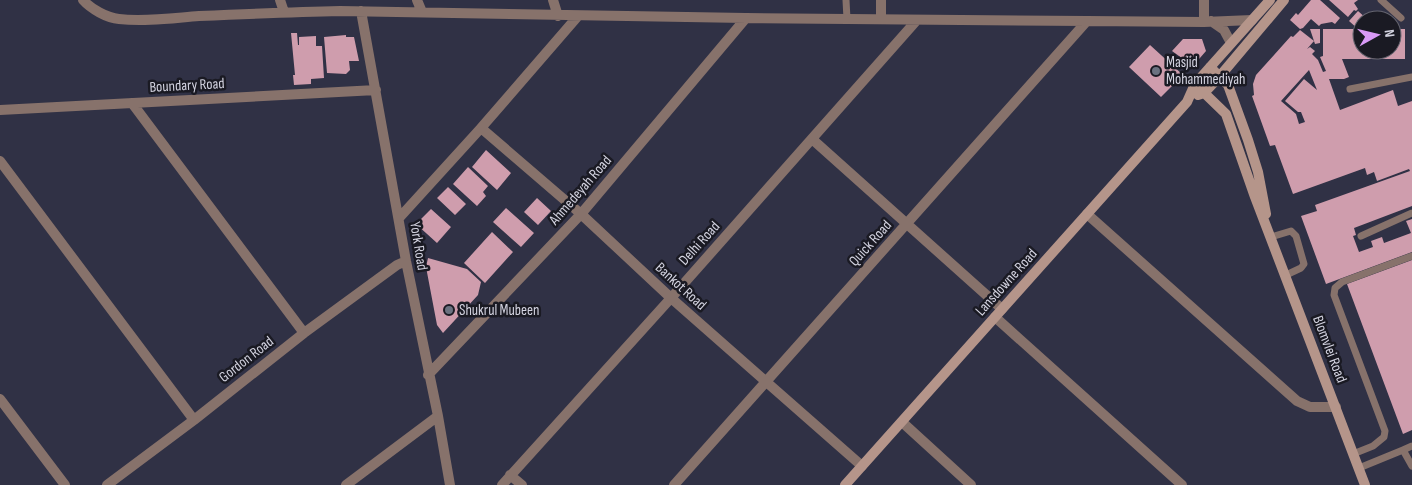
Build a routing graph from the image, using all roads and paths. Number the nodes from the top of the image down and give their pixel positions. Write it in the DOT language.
graph roads {
  1 [pos="83,0"];
  2 [pos="280,0"];
  3 [pos="417,0"];
  4 [pos="552,0"];
  5 [pos="846,0"];
  6 [pos="881,0"];
  7 [pos="1204,0"];
  8 [pos="1270,0"];
  9 [pos="1284,0"];
  10 [pos="1381,0"];
  11 [pos="1392,10"];
  12 [pos="361,11"];
  13 [pos="284,12"];
  14 [pos="422,12"];
  15 [pos="558,16"];
  16 [pos="578,16"];
  17 [pos="746,18"];
  18 [pos="847,19"];
  19 [pos="881,19"];
  20 [pos="917,20"];
  21 [pos="1252,20"];
  22 [pos="1087,21"];
  23 [pos="1208,22"];
  24 [pos="1231,43"];
  25 [pos="1210,67"];
  26 [pos="1220,76"];
  27 [pos="1412,77"];
  28 [pos="1195,84"];
  29 [pos="1350,89"];
  30 [pos="376,90"];
  31 [pos="1204,92"];
  32 [pos="1189,99"];
  33 [pos="132,103"];
  34 [pos="0,110"];
  35 [pos="481,128"];
  36 [pos="812,139"];
  37 [pos="0,161"];
  38 [pos="1412,213"];
  39 [pos="582,214"];
  40 [pos="1087,214"];
  41 [pos="400,217"];
  42 [pos="907,224"];
  43 [pos="1266,225"];
  44 [pos="1361,236"];
  45 [pos="1271,237"];
  46 [pos="1412,256"];
  47 [pos="406,261"];
  48 [pos="1286,275"];
  49 [pos="671,298"];
  50 [pos="999,313"];
  51 [pos="304,332"];
  52 [pos="428,375"];
  53 [pos="766,382"];
  54 [pos="0,398"];
  55 [pos="1336,407"];
  56 [pos="438,416"];
  57 [pos="194,420"];
  58 [pos="902,422"];
  59 [pos="1412,446"];
  60 [pos="1403,450"];
  61 [pos="1354,454"];
  62 [pos="862,466"];
  63 [pos="1412,466"];
  64 [pos="1358,468"];
  65 [pos="510,475"];
  66 [pos="65,485"];
  67 [pos="107,485"];
  68 [pos="346,485"];
  69 [pos="450,485"];
  70 [pos="502,485"];
  71 [pos="522,485"];
  72 [pos="674,485"];
  73 [pos="845,485"];
  74 [pos="971,485"];
  75 [pos="1182,485"];
  76 [pos="1365,485"];
  1 -- 13 [label="street"];
  2 -- 13 [label="street"];
  3 -- 14 [label="street"];
  4 -- 15 [label="street"];
  5 -- 18 [label="lane"];
  6 -- 19 [label="street"];
  7 -- 23 [label="street"];
  8 -- 21 [label="street, Lansdowne Road"];
  9 -- 26 [label="street, Lansdowne Road"];
  10 -- 11 [label="lane"];
  12 -- 13 [label="street"];
  12 -- 14 [label="street"];
  12 -- 30 [label="street, York Road"];
  14 -- 15 [label="street"];
  15 -- 16 [label="street"];
  16 -- 17 [label="street"];
  16 -- 35 [label="street"];
  17 -- 18 [label="street"];
  17 -- 39 [label="street, Ahmedeyah Road"];
  18 -- 19 [label="street"];
  19 -- 20 [label="street"];
  20 -- 22 [label="street"];
  20 -- 36 [label="street, Delhi Road"];
  21 -- 23 [label="street"];
  21 -- 24 [label="street, Lansdowne Road"];
  22 -- 23 [label="street"];
  22 -- 42 [label="street, Quick Road"];
  23 -- 24 [label="street"];
  24 -- 25 [label="street, Lansdowne Road"];
  25 -- 26 [label="street, Blomvlei Road"];
  25 -- 28 [label="street, Lansdowne Road"];
  26 -- 31 [label="street, Lansdowne Road"];
  26 -- 43 [label="street, Blomvlei Road"];
  27 -- 29 [label="lane"];
  28 -- 31 [label="street, Blomvlei Road"];
  28 -- 32 [label="street, Lansdowne Road"];
  30 -- 33 [label="street, Boundary Road"];
  30 -- 41 [label="street, York Road"];
  31 -- 32 [label="street, Lansdowne Road"];
  31 -- 43 [label="street, Blomvlei Road"];
  32 -- 40 [label="street, Lansdowne Road"];
  33 -- 34 [label="street, Boundary Road"];
  33 -- 51 [label="street"];
  35 -- 39 [label="street, Bankot Road"];
  35 -- 41 [label="street"];
  36 -- 42 [label="street"];
  36 -- 49 [label="street, Delhi Road"];
  37 -- 57 [label="street"];
  38 -- 44 [label="lane"];
  39 -- 49 [label="street, Bankot Road"];
  39 -- 52 [label="street, Ahmedeyah Road"];
  40 -- 50 [label="street, Lansdowne Road"];
  40 -- 55 [label="street"];
  41 -- 47 [label="street, York Road"];
  42 -- 50 [label="street"];
  42 -- 53 [label="street, Quick Road"];
  43 -- 45 [label="street, Blomvlei Road"];
  45 -- 48 [label="street, Blomvlei Road"];
  45 -- 48 [label="lane"];
  46 -- 61 [label="lane"];
  47 -- 51 [label="street, Gordon Road"];
  47 -- 52 [label="street, York Road"];
  48 -- 55 [label="street, Blomvlei Road"];
  49 -- 53 [label="street, Bankot Road"];
  49 -- 65 [label="street, Delhi Road"];
  50 -- 58 [label="street, Lansdowne Road"];
  50 -- 75 [label="street"];
  51 -- 57 [label="street, Gordon Road"];
  52 -- 56 [label="street, York Road"];
  53 -- 62 [label="street, Bankot Road"];
  53 -- 72 [label="street, Quick Road"];
  54 -- 66 [label="street"];
  55 -- 61 [label="street, Blomvlei Road"];
  56 -- 68 [label="street"];
  56 -- 69 [label="street, York Road"];
  57 -- 67 [label="street, Gordon Road"];
  58 -- 62 [label="street, Lansdowne Road"];
  58 -- 74 [label="street"];
  59 -- 60 [label="lane"];
  60 -- 63 [label="lane"];
  60 -- 64 [label="lane"];
  61 -- 64 [label="street, Blomvlei Road"];
  62 -- 73 [label="street, Lansdowne Road"];
  64 -- 76 [label="street, Blomvlei Road"];
  65 -- 70 [label="street, Delhi Road"];
  65 -- 71 [label="street"];
}
